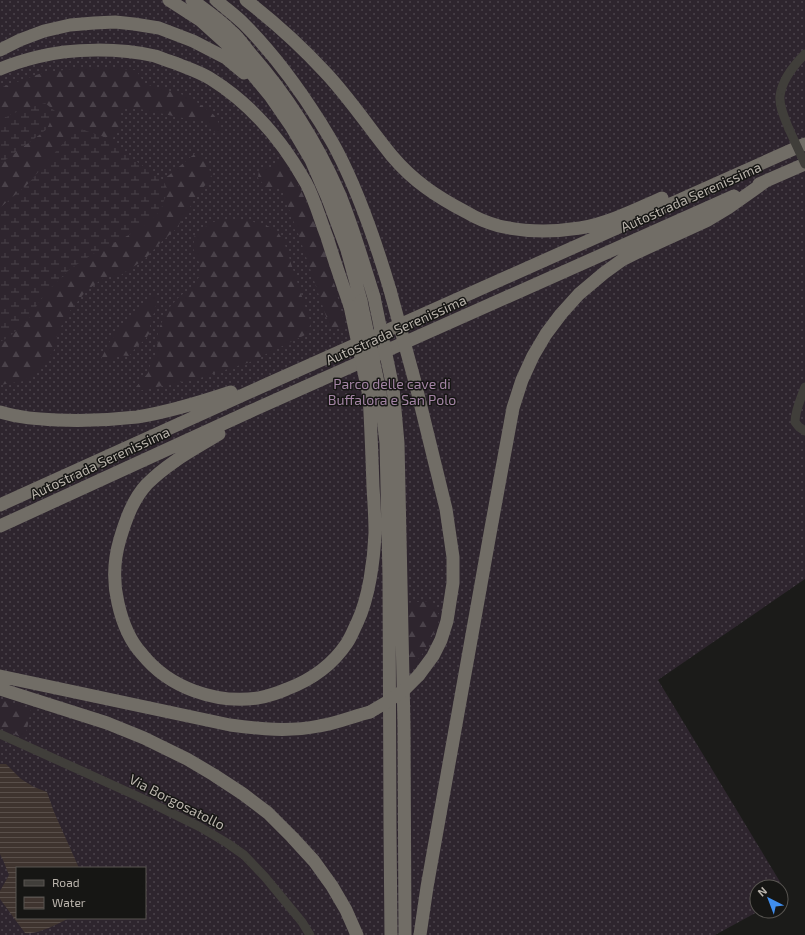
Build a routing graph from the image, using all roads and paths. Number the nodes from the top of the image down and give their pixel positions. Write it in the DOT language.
graph roads {
  1 [pos="169,0"];
  2 [pos="192,0"];
  3 [pos="216,0"];
  4 [pos="246,0"];
  5 [pos="0,50"];
  6 [pos="805,54"];
  7 [pos="0,69"];
  8 [pos="271,97"];
  9 [pos="805,144"];
  10 [pos="805,164"];
  11 [pos="758,165"];
  12 [pos="766,181"];
  13 [pos="356,304"];
  14 [pos="262,386"];
  15 [pos="805,386"];
  16 [pos="381,392"];
  17 [pos="252,411"];
  18 [pos="0,412"];
  19 [pos="805,431"];
  20 [pos="0,506"];
  21 [pos="0,526"];
  22 [pos="0,676"];
  23 [pos="0,689"];
  24 [pos="0,734"];
  25 [pos="310,935"];
  26 [pos="357,935"];
  27 [pos="391,935"];
  28 [pos="404,935"];
  29 [pos="420,935"];
  1 -- 8 [label="highway"];
  2 -- 16 [label="highway, bridge"];
  3 -- 22 [label="highway, bridge"];
  4 -- 11 [label="highway"];
  5 -- 8 [label="highway"];
  6 -- 10 [label="street, bridge"];
  7 -- 13 [label="highway"];
  8 -- 13 [label="highway"];
  9 -- 11 [label="highway, Autostrada Serenissima"];
  10 -- 12 [label="highway, Autostrada Serenissima"];
  11 -- 14 [label="highway, Autostrada Serenissima"];
  12 -- 17 [label="highway, Autostrada Serenissima"];
  12 -- 29 [label="highway"];
  13 -- 16 [label="highway, bridge"];
  14 -- 18 [label="highway"];
  14 -- 20 [label="highway, Autostrada Serenissima"];
  15 -- 19 [label="street"];
  16 -- 17 [label="highway"];
  16 -- 27 [label="highway"];
  16 -- 28 [label="highway"];
  17 -- 21 [label="highway, Autostrada Serenissima"];
  23 -- 26 [label="highway"];
  24 -- 25 [label="street, Via Borgosatollo"];
}
